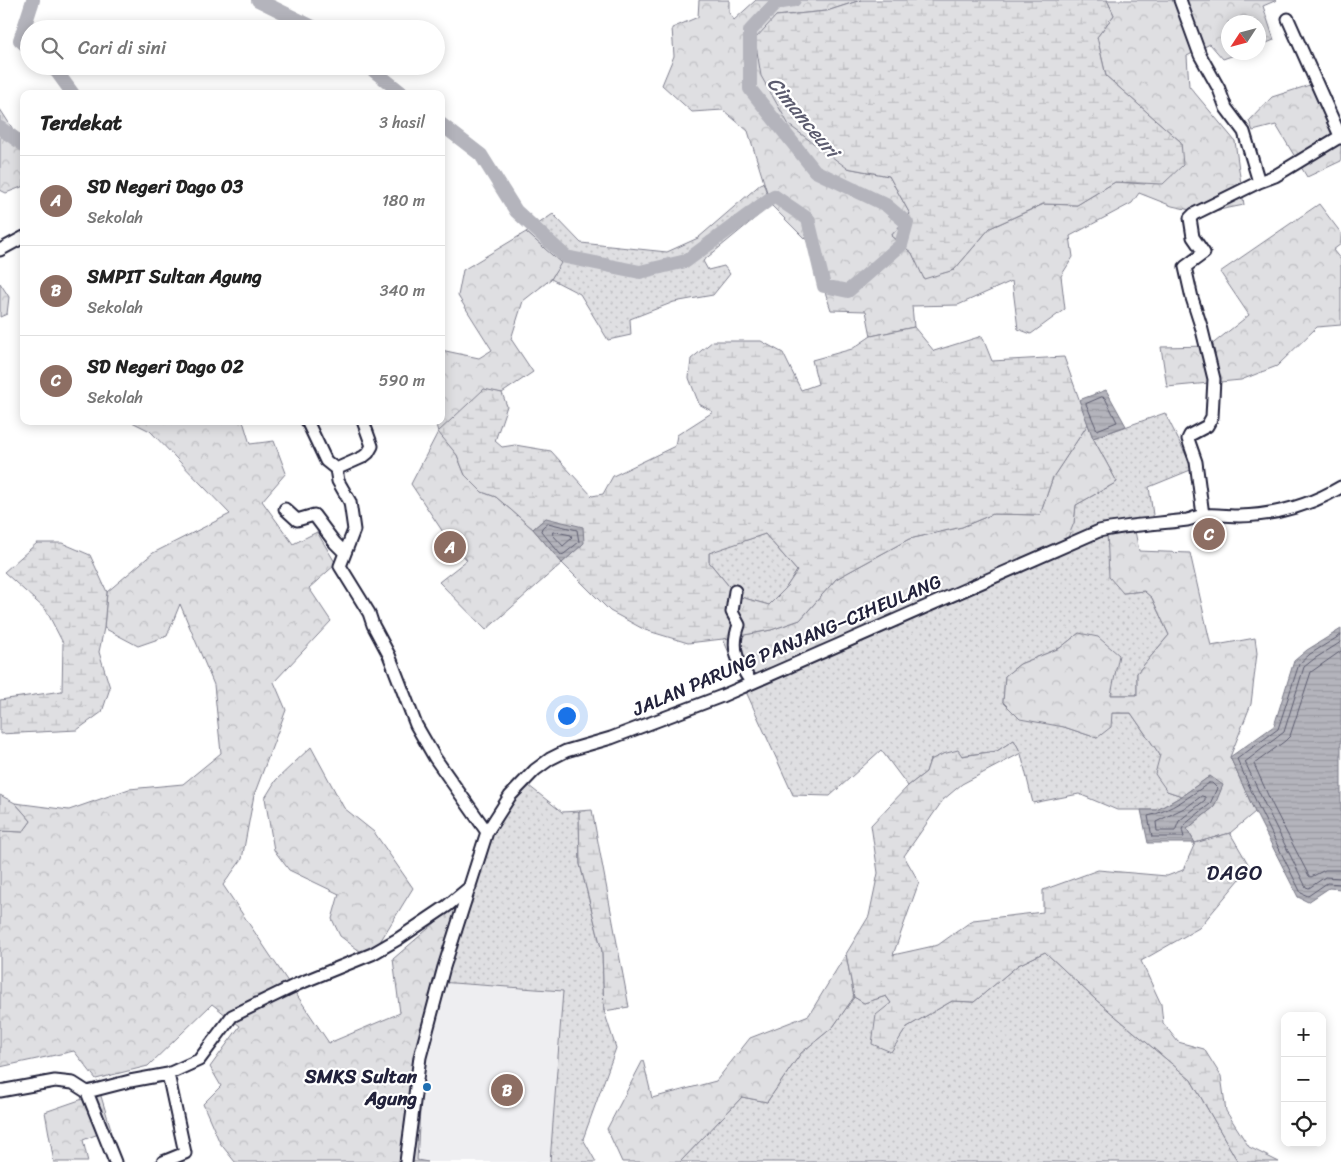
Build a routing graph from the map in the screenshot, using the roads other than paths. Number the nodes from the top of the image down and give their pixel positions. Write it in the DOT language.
graph roads {
  1 [pos="1180,0"];
  2 [pos="1288,19"];
  3 [pos="1341,136"];
  4 [pos="1259,182"];
  5 [pos="20,240"];
  6 [pos="0,250"];
  7 [pos="309,425"];
  8 [pos="364,425"];
  9 [pos="336,469"];
  10 [pos="1341,487"];
  11 [pos="285,509"];
  12 [pos="1204,514"];
  13 [pos="345,553"];
  14 [pos="736,591"];
  15 [pos="751,682"];
  16 [pos="487,832"];
  17 [pos="470,887"];
  18 [pos="168,1074"];
  19 [pos="0,1091"];
  20 [pos="87,1092"];
  21 [pos="115,1162"];
  22 [pos="163,1162"];
  23 [pos="406,1162"];
  1 -- 4 [label="street"];
  2 -- 3 [label="street"];
  3 -- 4 [label="street"];
  4 -- 12 [label="street"];
  5 -- 6 [label="street"];
  7 -- 9 [label="street"];
  8 -- 9 [label="street"];
  9 -- 13 [label="street"];
  10 -- 12 [label="street, JALAN PARUNG PANJANG–CIHEULANG"];
  11 -- 13 [label="street"];
  12 -- 15 [label="street, JALAN PARUNG PANJANG–CIHEULANG"];
  13 -- 16 [label="street"];
  14 -- 15 [label="street"];
  15 -- 16 [label="street, JALAN PARUNG PANJANG–CIHEULANG"];
  16 -- 17 [label="street, JALAN PARUNG PANJANG–CIHEULANG"];
  17 -- 18 [label="street"];
  17 -- 23 [label="street, JALAN PARUNG PANJANG–CIHEULANG"];
  18 -- 20 [label="street"];
  18 -- 22 [label="street"];
  19 -- 20 [label="street"];
  20 -- 21 [label="street"];
}
